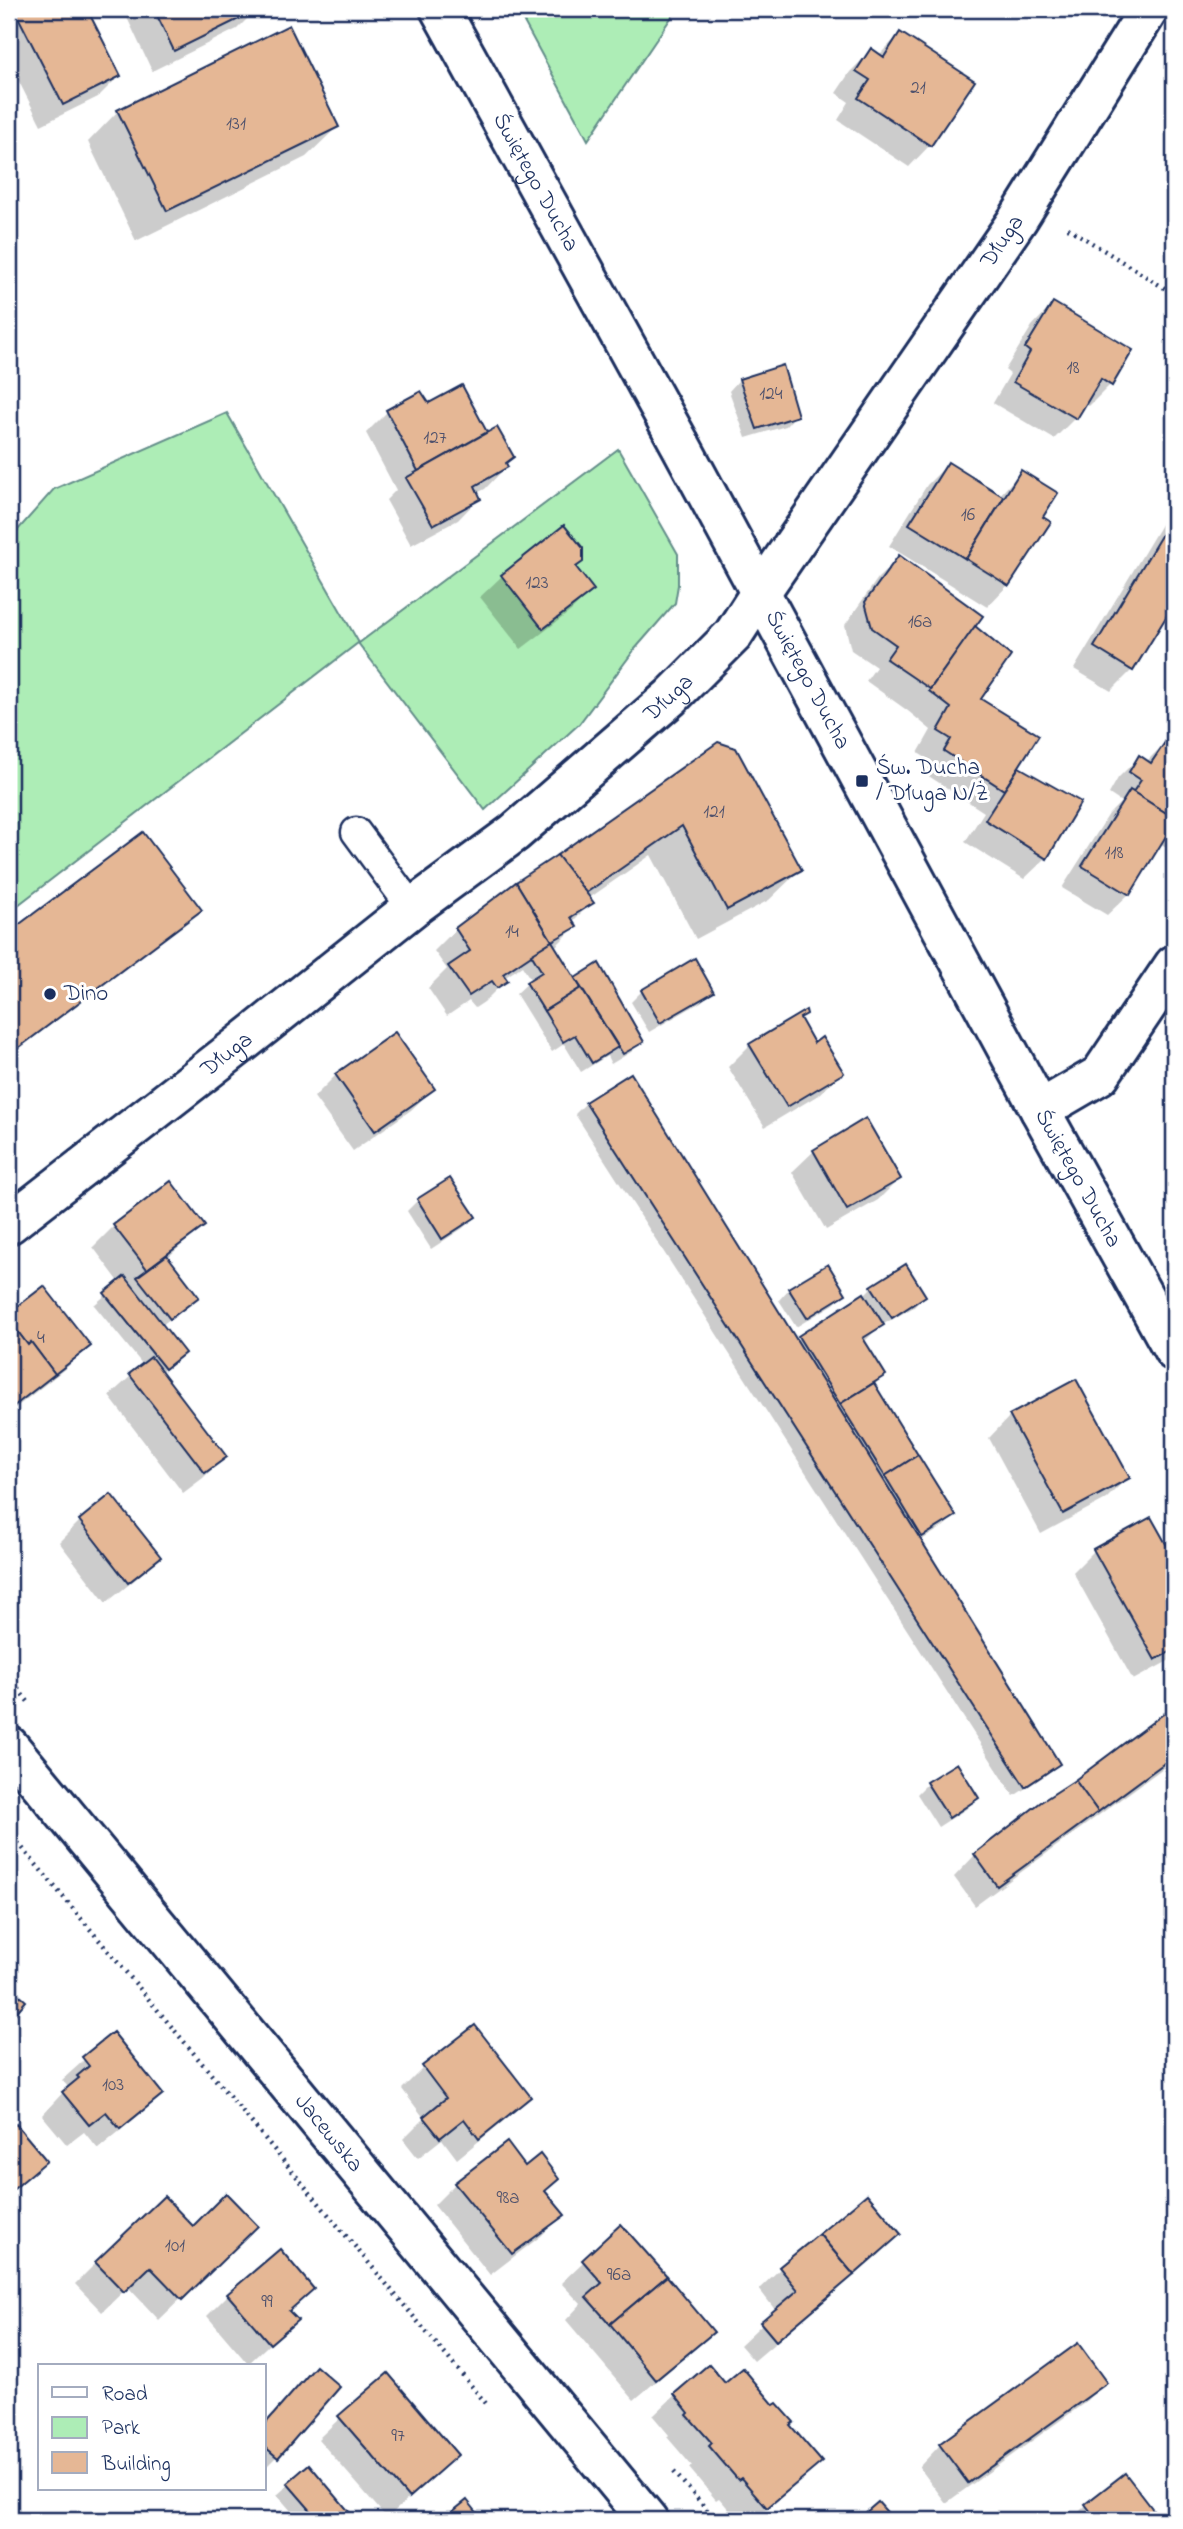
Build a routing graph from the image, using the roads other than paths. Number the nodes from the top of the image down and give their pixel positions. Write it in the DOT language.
graph roads {
  1 [pos="440,9"];
  2 [pos="1149,9"];
  3 [pos="760,593"];
  4 [pos="356,832"];
  5 [pos="412,908"];
  6 [pos="1174,965"];
  7 [pos="1040,1110"];
  8 [pos="9,1224"];
  9 [pos="1174,1351"];
  10 [pos="9,1746"];
  11 [pos="648,2520"];
  1 -- 3 [label="street, Świętego Ducha"];
  2 -- 3 [label="street, Długa"];
  3 -- 5 [label="street, Długa"];
  3 -- 7 [label="street, Świętego Ducha"];
  4 -- 5 [label="lane"];
  5 -- 8 [label="street, Długa"];
  6 -- 7 [label="street"];
  7 -- 9 [label="street, Świętego Ducha"];
  10 -- 11 [label="street, Jacewska"];
}
